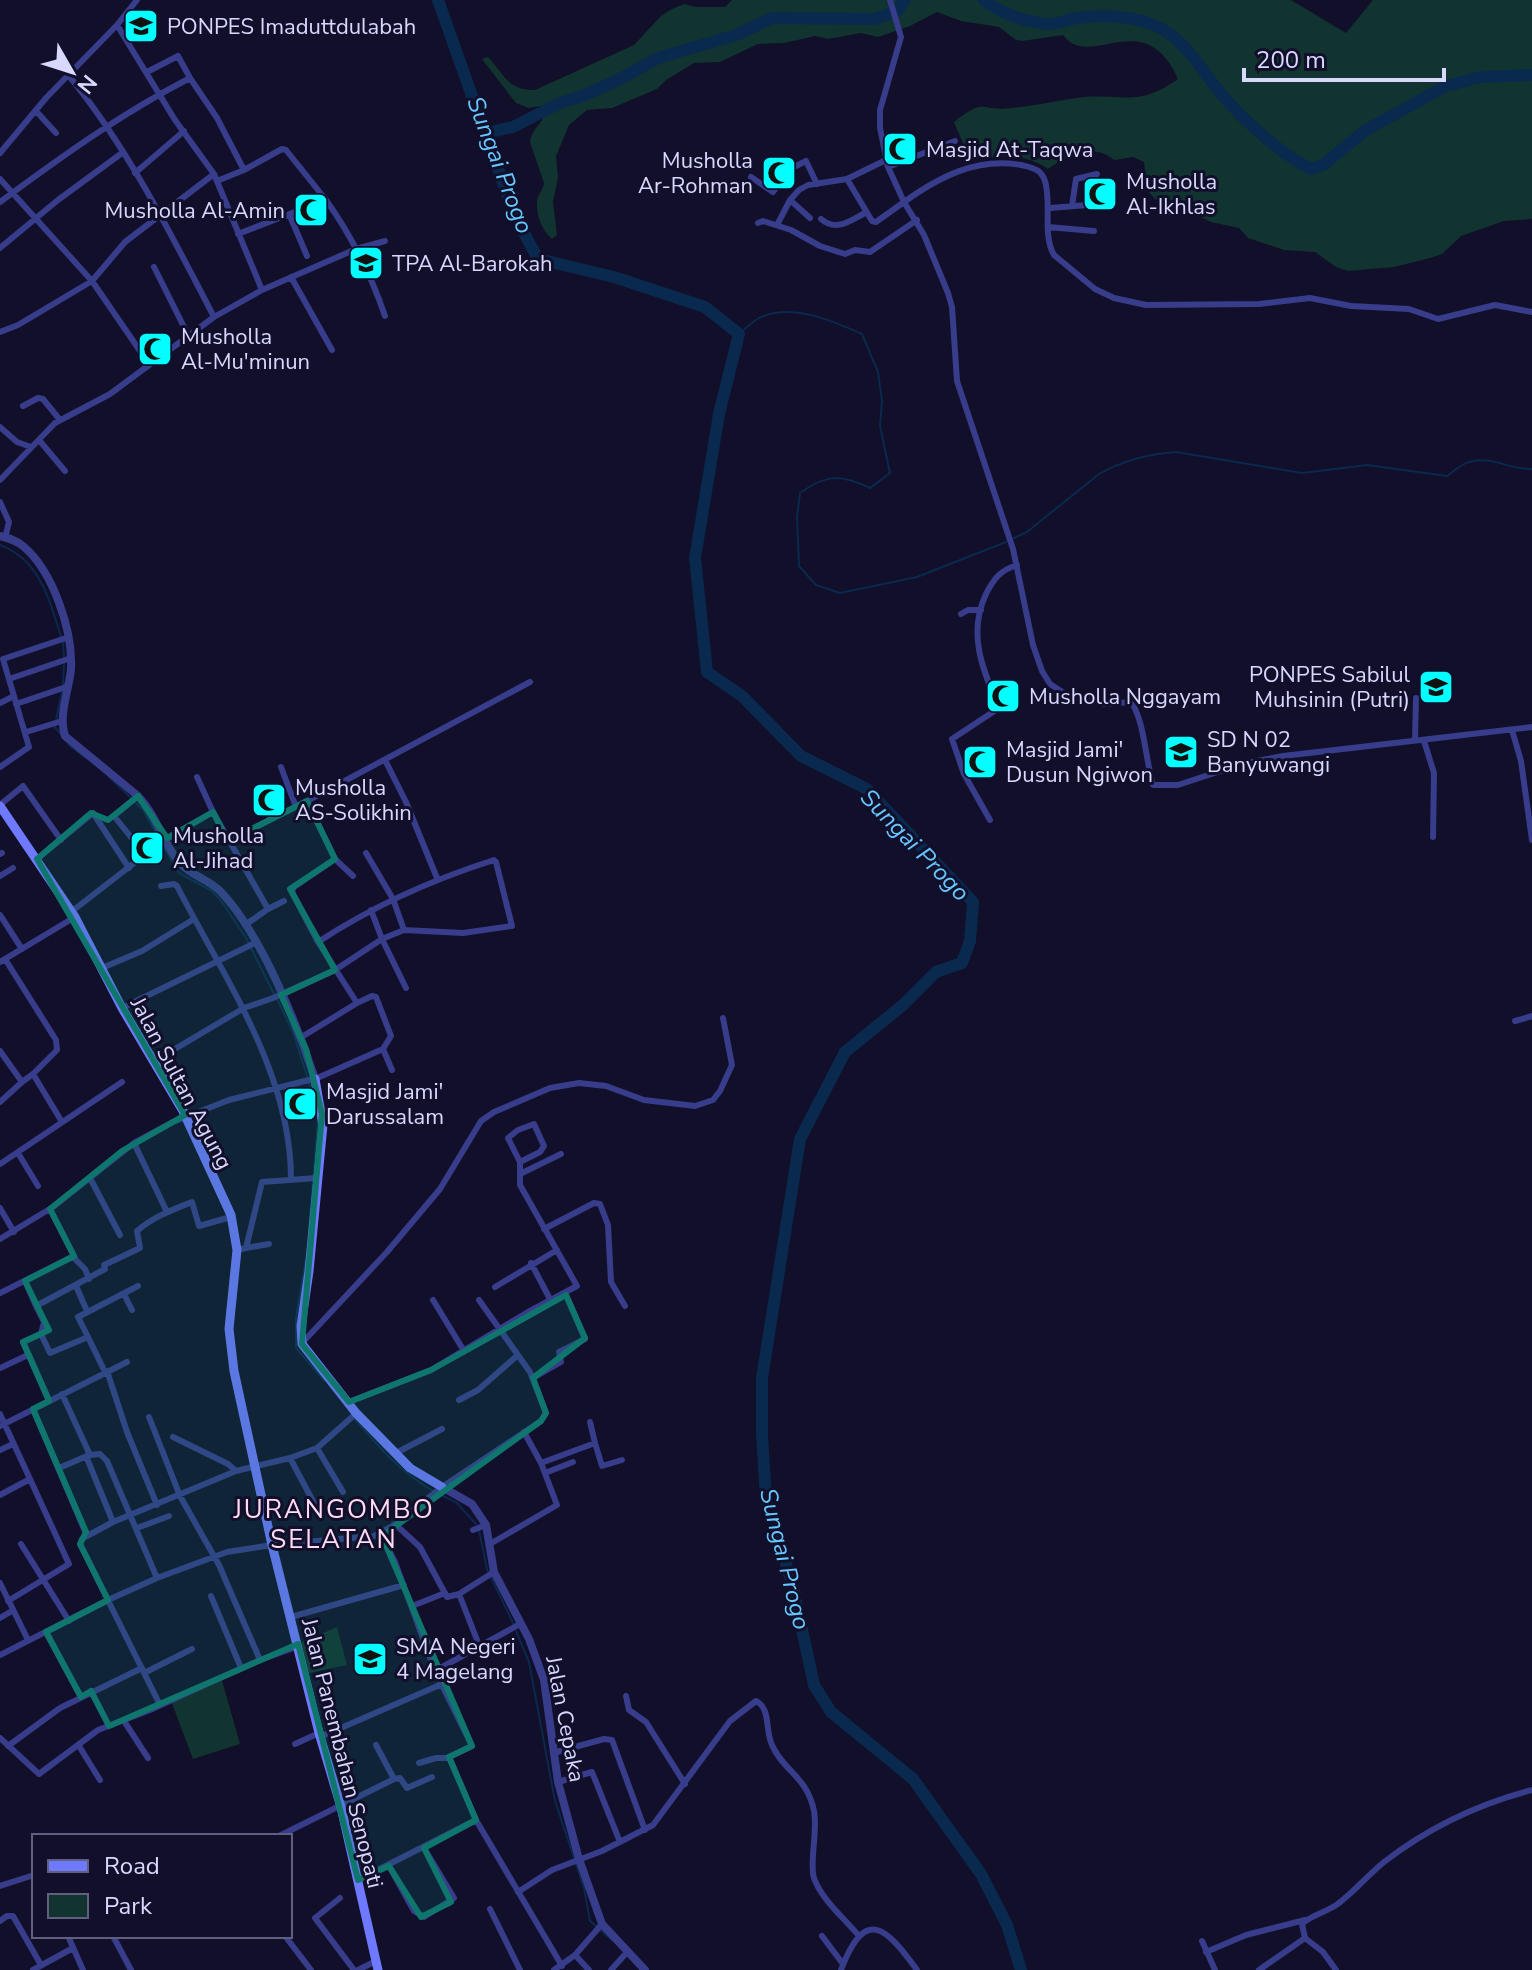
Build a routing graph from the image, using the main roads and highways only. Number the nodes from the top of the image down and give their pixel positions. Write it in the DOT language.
graph roads {
  1 [pos="0,805"];
  2 [pos="312,1079"];
  3 [pos="442,1487"];
  4 [pos="272,1545"];
  5 [pos="377,1965"];
  1 -- 4 [label="main road, Jalan Sultan Agung"];
  2 -- 3 [label="main road"];
  4 -- 5 [label="main road, Jalan Panembahan Senopati"];
}
